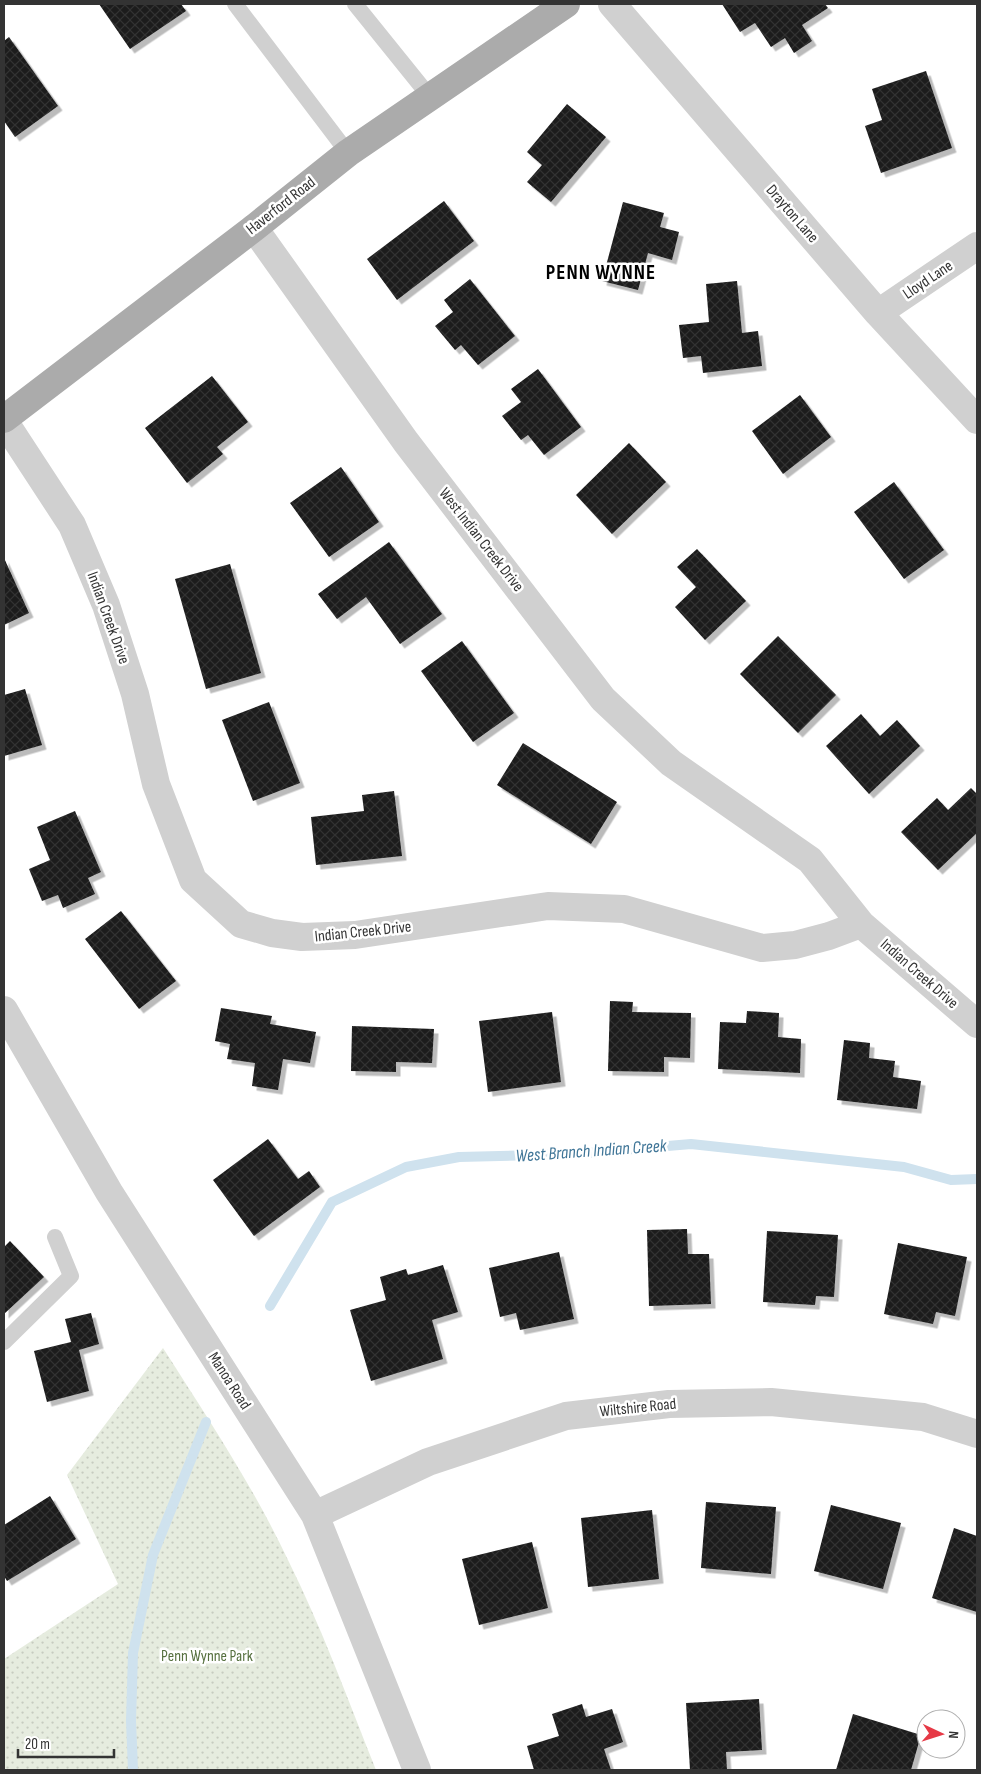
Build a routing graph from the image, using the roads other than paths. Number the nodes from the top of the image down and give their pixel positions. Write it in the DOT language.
graph roads {
  1 [pos="235,4"];
  2 [pos="355,4"];
  3 [pos="566,4"];
  4 [pos="612,4"];
  5 [pos="430,97"];
  6 [pos="348,153"];
  7 [pos="254,228"];
  8 [pos="977,246"];
  9 [pos="878,314"];
  10 [pos="4,420"];
  11 [pos="977,420"];
  12 [pos="746,816"];
  13 [pos="861,924"];
  14 [pos="4,1010"];
  15 [pos="977,1024"];
  16 [pos="54,1237"];
  17 [pos="4,1342"];
  18 [pos="977,1434"];
  19 [pos="314,1514"];
  20 [pos="417,1770"];
  1 -- 6 [label="lane"];
  2 -- 5 [label="lane"];
  3 -- 5 [label="main road, Haverford Road"];
  4 -- 9 [label="street, Drayton Lane"];
  5 -- 6 [label="main road, Haverford Road"];
  6 -- 7 [label="main road, Haverford Road"];
  7 -- 10 [label="main road, Haverford Road"];
  7 -- 12 [label="street, West Indian Creek Drive"];
  8 -- 9 [label="street, Lloyd Lane"];
  9 -- 11 [label="street, Drayton Lane"];
  10 -- 13 [label="street, Indian Creek Drive"];
  12 -- 13 [label="street, Indian Creek Drive"];
  13 -- 15 [label="street, Indian Creek Drive"];
  14 -- 19 [label="street, Manoa Road"];
  16 -- 17 [label="lane"];
  18 -- 19 [label="street, Wiltshire Road"];
  19 -- 20 [label="street, Manoa Road"];
}
